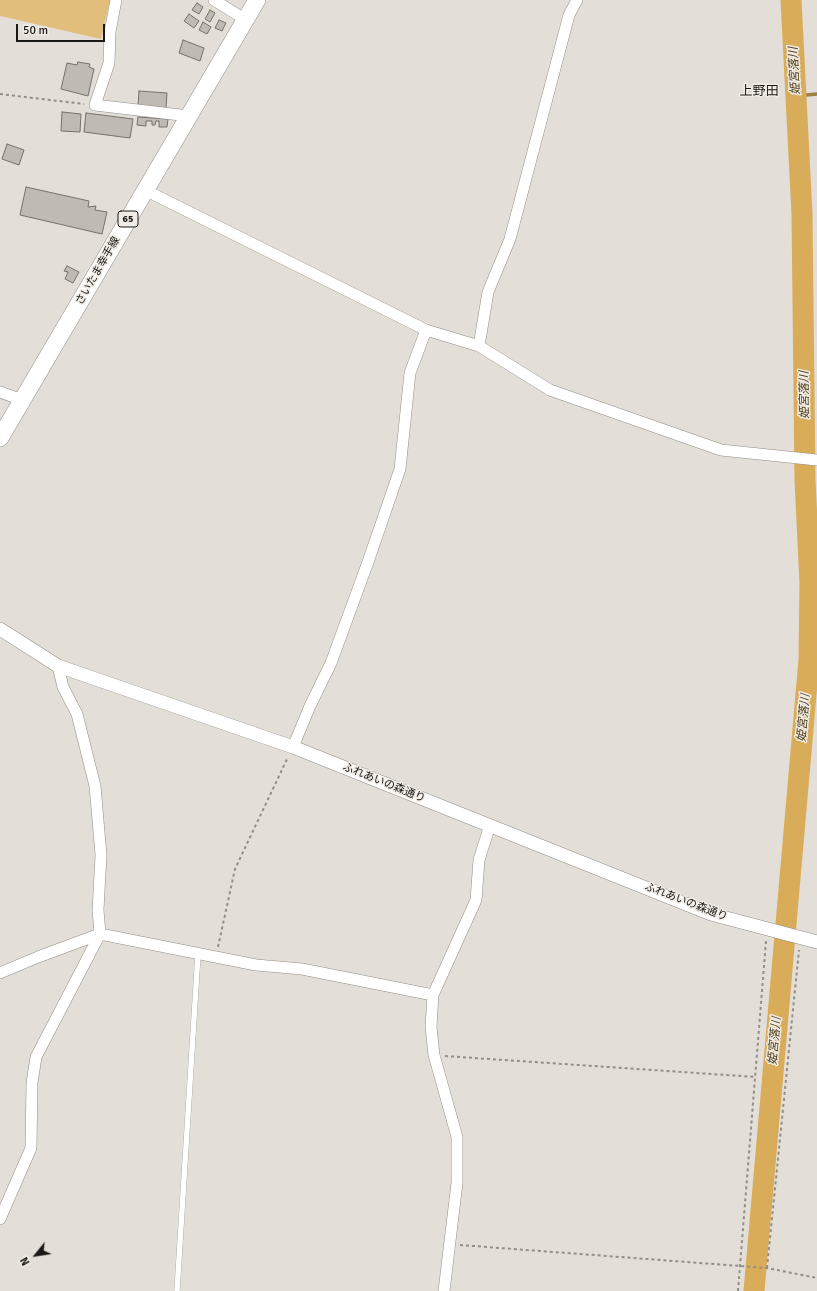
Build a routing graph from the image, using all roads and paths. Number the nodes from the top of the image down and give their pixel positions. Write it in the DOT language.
graph roads {
  1 [pos="116,0"];
  2 [pos="214,0"];
  3 [pos="258,0"];
  4 [pos="577,0"];
  5 [pos="246,20"];
  6 [pos="0,94"];
  7 [pos="95,105"];
  8 [pos="189,116"];
  9 [pos="145,190"];
  10 [pos="426,330"];
  11 [pos="479,346"];
  12 [pos="0,392"];
  13 [pos="22,400"];
  14 [pos="0,438"];
  15 [pos="817,460"];
  16 [pos="0,629"];
  17 [pos="58,666"];
  18 [pos="293,747"];
  19 [pos="490,825"];
  20 [pos="770,931"];
  21 [pos="100,934"];
  22 [pos="798,938"];
  23 [pos="817,942"];
  24 [pos="198,954"];
  25 [pos="216,958"];
  26 [pos="0,973"];
  27 [pos="433,995"];
  28 [pos="434,1055"];
  29 [pos="756,1077"];
  30 [pos="0,1219"];
  31 [pos="451,1244"];
  32 [pos="741,1266"];
  33 [pos="767,1268"];
  34 [pos="817,1278"];
  35 [pos="177,1291"];
  36 [pos="444,1291"];
  37 [pos="738,1291"];
  1 -- 7 [label="street"];
  2 -- 5 [label="street"];
  3 -- 5 [label="main road, さいたま幸手線 / 65"];
  4 -- 11 [label="street"];
  5 -- 8 [label="main road, さいたま幸手線 / 65"];
  6 -- 7 [label="path"];
  7 -- 8 [label="street"];
  8 -- 9 [label="main road, さいたま幸手線 / 65"];
  9 -- 10 [label="street"];
  9 -- 13 [label="main road, さいたま幸手線 / 65"];
  10 -- 11 [label="street"];
  10 -- 18 [label="street"];
  11 -- 15 [label="street"];
  12 -- 13 [label="street"];
  13 -- 14 [label="main road, さいたま幸手線 / 65"];
  16 -- 17 [label="street, ふれあいの森通り"];
  17 -- 18 [label="street, ふれあいの森通り"];
  17 -- 21 [label="street"];
  18 -- 19 [label="street, ふれあいの森通り"];
  18 -- 25 [label="path"];
  19 -- 20 [label="street, ふれあいの森通り"];
  19 -- 27 [label="street"];
  20 -- 22 [label="street, ふれあいの森通り"];
  20 -- 29 [label="path"];
  21 -- 24 [label="street"];
  21 -- 26 [label="street"];
  21 -- 30 [label="street"];
  22 -- 23 [label="street"];
  22 -- 33 [label="path"];
  24 -- 25 [label="street"];
  24 -- 35 [label="lane"];
  25 -- 27 [label="street"];
  27 -- 28 [label="street"];
  28 -- 29 [label="path"];
  28 -- 31 [label="street"];
  29 -- 32 [label="path"];
  31 -- 32 [label="path"];
  31 -- 36 [label="street"];
  32 -- 33 [label="path"];
  32 -- 37 [label="path"];
  33 -- 34 [label="path"];
}
